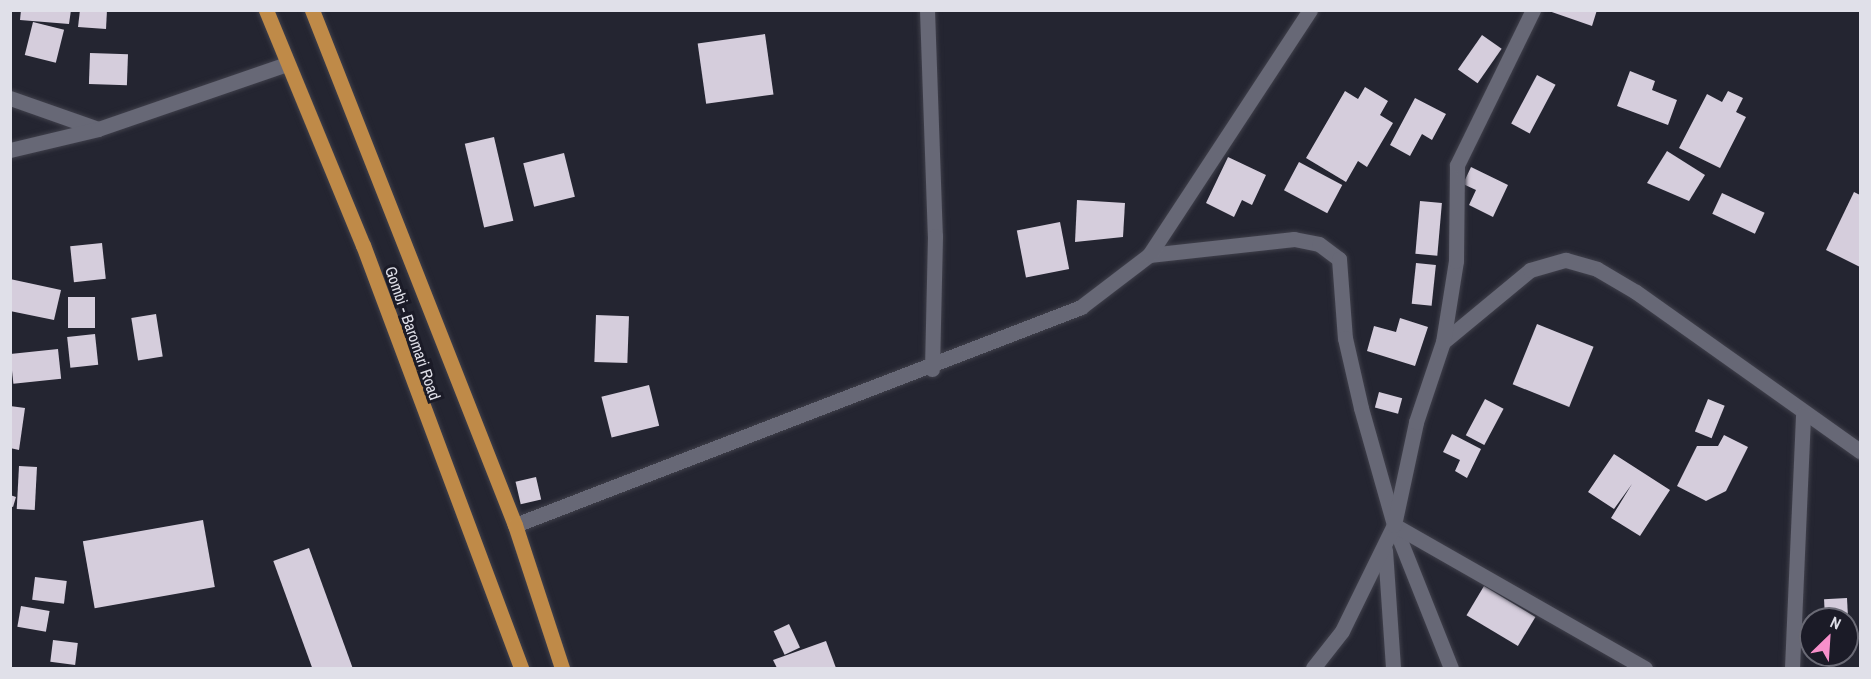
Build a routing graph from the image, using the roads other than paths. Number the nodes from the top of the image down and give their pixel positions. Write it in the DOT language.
graph roads {
  1 [pos="266,10"];
  2 [pos="312,10"];
  3 [pos="927,10"];
  4 [pos="1310,10"];
  5 [pos="1533,10"];
  6 [pos="287,64"];
  7 [pos="10,98"];
  8 [pos="98,129"];
  9 [pos="10,150"];
  10 [pos="1149,255"];
  11 [pos="1443,342"];
  12 [pos="932,369"];
  13 [pos="1803,414"];
  14 [pos="1860,451"];
  15 [pos="515,525"];
  16 [pos="1394,525"];
  17 [pos="1385,550"];
  18 [pos="521,669"];
  19 [pos="562,669"];
  20 [pos="1314,669"];
  21 [pos="1394,669"];
  22 [pos="1451,669"];
  23 [pos="1645,669"];
  24 [pos="1792,669"];
  1 -- 6 [label="main road, Gombi - Baromari Road"];
  2 -- 15 [label="main road, Gombi - Baromari Road"];
  3 -- 12 [label="street"];
  4 -- 10 [label="street"];
  5 -- 11 [label="street"];
  6 -- 8 [label="street"];
  6 -- 18 [label="main road, Gombi - Baromari Road"];
  7 -- 8 [label="street"];
  8 -- 9 [label="street"];
  10 -- 12 [label="street"];
  10 -- 16 [label="street"];
  11 -- 13 [label="street"];
  11 -- 16 [label="street"];
  12 -- 15 [label="street"];
  13 -- 14 [label="street"];
  13 -- 24 [label="street"];
  15 -- 19 [label="main road, Gombi - Baromari Road"];
  16 -- 17 [label="street"];
  16 -- 22 [label="street"];
  16 -- 23 [label="street"];
  17 -- 20 [label="street"];
  17 -- 21 [label="street"];
}
